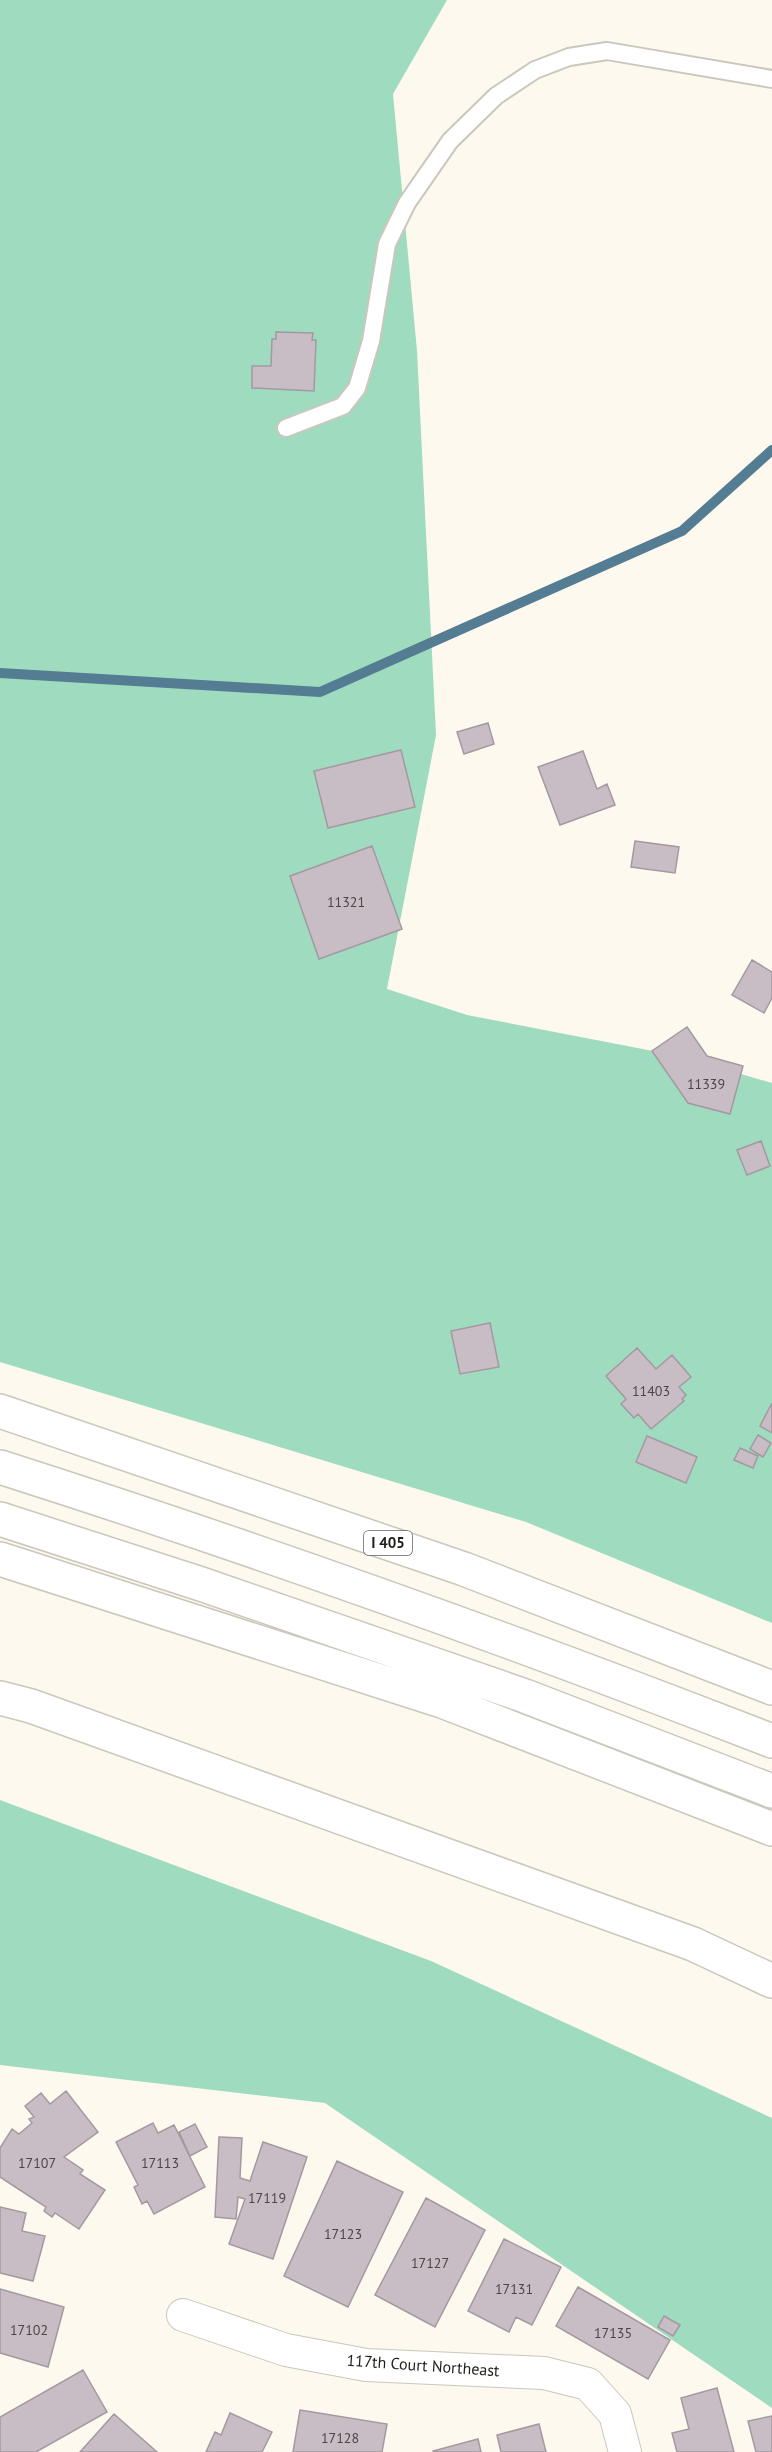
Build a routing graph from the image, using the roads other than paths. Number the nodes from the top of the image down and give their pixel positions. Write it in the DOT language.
graph roads {
  1 [pos="772,79"];
  2 [pos="286,428"];
  3 [pos="0,1411"];
  4 [pos="0,1467"];
  5 [pos="0,1519"];
  6 [pos="0,1559"];
  7 [pos="772,1688"];
  8 [pos="0,1698"];
  9 [pos="772,1741"];
  10 [pos="772,1791"];
  11 [pos="772,1829"];
  12 [pos="772,1982"];
  13 [pos="183,2315"];
  14 [pos="625,2452"];
  1 -- 2 [label="lane"];
  3 -- 7 [label="highway, I 405"];
  4 -- 9 [label="highway"];
  5 -- 10 [label="highway"];
  6 -- 11 [label="highway"];
  8 -- 12 [label="highway"];
  13 -- 14 [label="street, 117th Court Northeast"];
}
